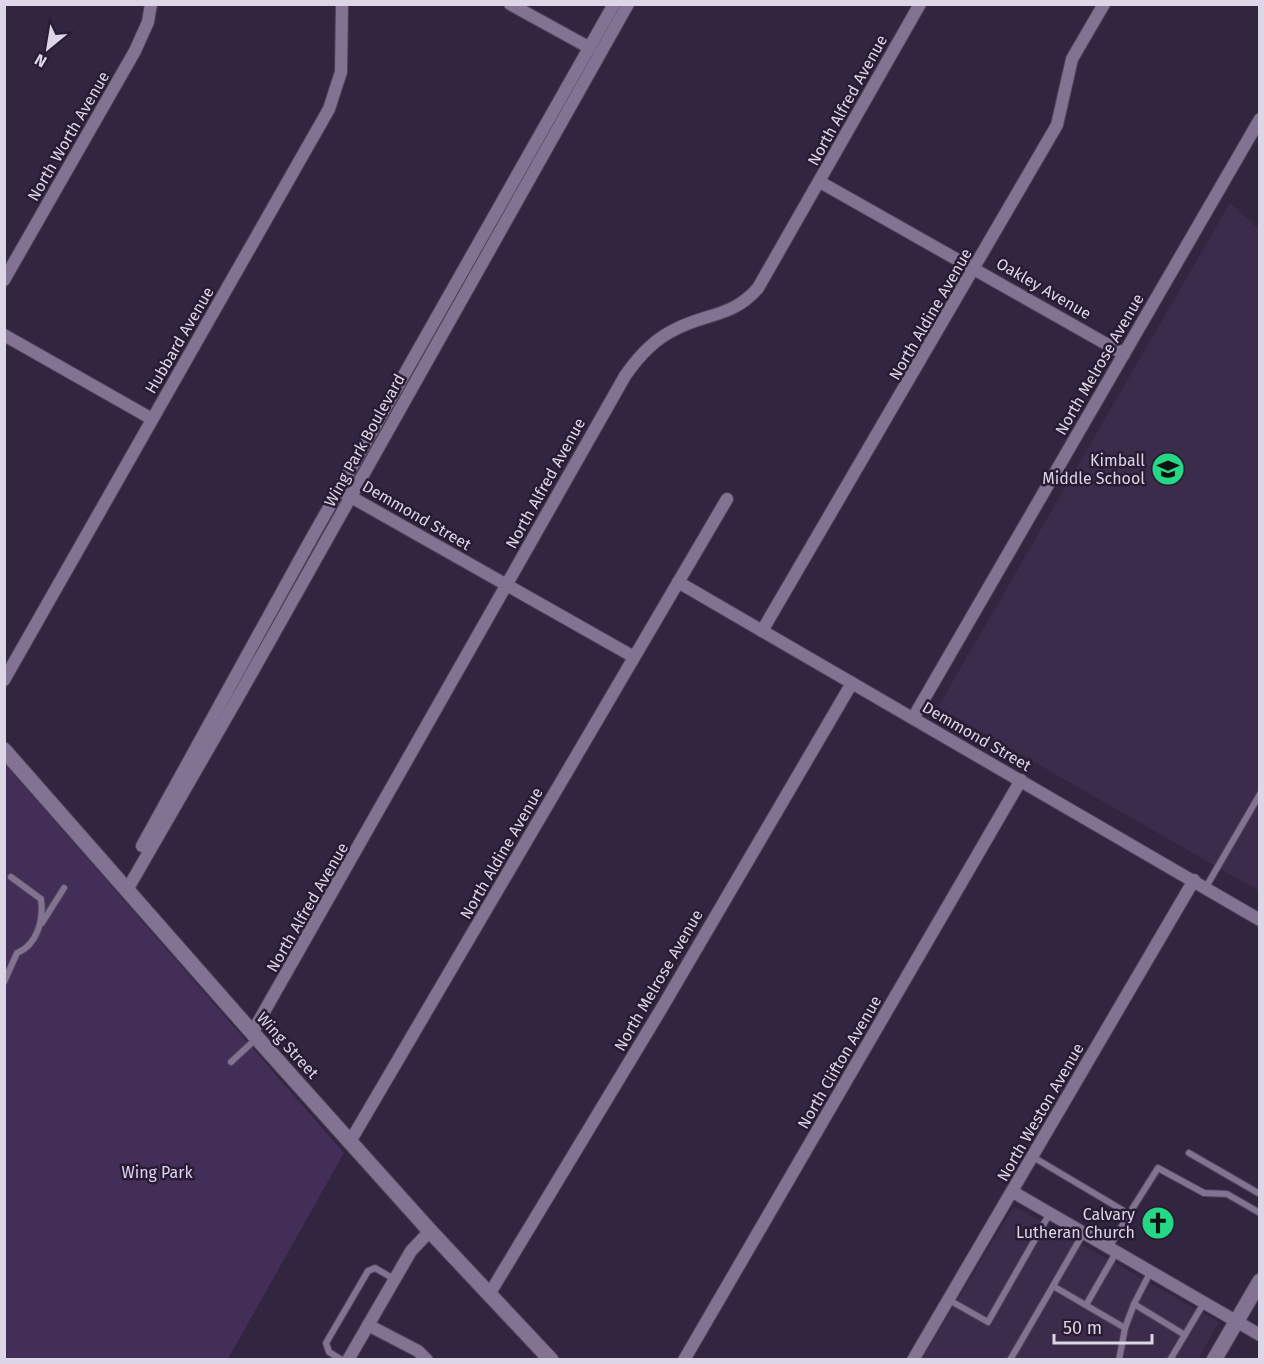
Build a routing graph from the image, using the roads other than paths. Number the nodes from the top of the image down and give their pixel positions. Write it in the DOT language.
graph roads {
  1 [pos="151,4"];
  2 [pos="342,4"];
  3 [pos="510,4"];
  4 [pos="614,4"];
  5 [pos="628,4"];
  6 [pos="920,4"];
  7 [pos="1104,4"];
  8 [pos="590,48"];
  9 [pos="1260,119"];
  10 [pos="820,182"];
  11 [pos="976,268"];
  12 [pos="4,280"];
  13 [pos="4,334"];
  14 [pos="1124,354"];
  15 [pos="152,419"];
  16 [pos="346,494"];
  17 [pos="727,499"];
  18 [pos="678,582"];
  19 [pos="507,585"];
  20 [pos="762,631"];
  21 [pos="634,657"];
  22 [pos="4,680"];
  23 [pos="852,682"];
  24 [pos="913,718"];
  25 [pos="4,750"];
  26 [pos="1021,780"];
  27 [pos="1260,794"];
  28 [pos="10,877"];
  29 [pos="1194,880"];
  30 [pos="124,886"];
  31 [pos="1206,887"];
  32 [pos="64,888"];
  33 [pos="41,899"];
  34 [pos="54,901"];
  35 [pos="1259,919"];
  36 [pos="39,929"];
  37 [pos="4,982"];
  38 [pos="255,1035"];
  39 [pos="231,1062"];
  40 [pos="351,1140"];
  41 [pos="1189,1153"];
  42 [pos="1033,1157"];
  43 [pos="1013,1192"];
  44 [pos="1260,1194"];
  45 [pos="1051,1213"];
  46 [pos="1260,1213"];
  47 [pos="1129,1214"];
  48 [pos="430,1231"];
  49 [pos="1084,1232"];
  50 [pos="1114,1249"];
  51 [pos="1151,1271"];
  52 [pos="394,1279"];
  53 [pos="1260,1281"];
  54 [pos="1053,1286"];
  55 [pos="490,1293"];
  56 [pos="948,1299"];
  57 [pos="1205,1301"];
  58 [pos="1134,1304"];
  59 [pos="1086,1305"];
  60 [pos="1237,1320"];
  61 [pos="368,1324"];
  62 [pos="1125,1328"];
  63 [pos="1185,1335"];
  64 [pos="1260,1335"];
  65 [pos="342,1359"];
  66 [pos="348,1359"];
  67 [pos="427,1359"];
  68 [pos="551,1359"];
  69 [pos="684,1359"];
  70 [pos="913,1359"];
  71 [pos="1010,1359"];
  72 [pos="1119,1359"];
  73 [pos="1170,1359"];
  74 [pos="1214,1359"];
  1 -- 12 [label="street, North Worth Avenue"];
  2 -- 15 [label="street, Hubbard Avenue"];
  3 -- 8 [label="street"];
  4 -- 8 [label="street, Wing Park Boulevard"];
  5 -- 16 [label="street, Wing Park Boulevard"];
  6 -- 10 [label="street, North Alfred Avenue"];
  7 -- 11 [label="street, North Aldine Avenue"];
  8 -- 16 [label="street, Wing Park Boulevard"];
  9 -- 14 [label="street, North Melrose Avenue"];
  10 -- 11 [label="street, Oakley Avenue"];
  10 -- 19 [label="street, North Alfred Avenue"];
  11 -- 14 [label="street, Oakley Avenue"];
  11 -- 20 [label="street, North Aldine Avenue"];
  13 -- 15 [label="street"];
  14 -- 24 [label="street, North Melrose Avenue"];
  15 -- 22 [label="street, Hubbard Avenue"];
  16 -- 19 [label="street, Demmond Street"];
  16 -- 30 [label="street, Wing Park Boulevard"];
  17 -- 18 [label="street, North Aldine Avenue"];
  18 -- 20 [label="street, Demmond Street"];
  18 -- 21 [label="street, North Aldine Avenue"];
  19 -- 21 [label="street, Demmond Street"];
  19 -- 38 [label="street, North Alfred Avenue"];
  20 -- 23 [label="street, Demmond Street"];
  21 -- 40 [label="street, North Aldine Avenue"];
  23 -- 24 [label="street, Demmond Street"];
  23 -- 55 [label="street, North Melrose Avenue"];
  24 -- 26 [label="street, Demmond Street"];
  25 -- 30 [label="street, Wing Street"];
  26 -- 29 [label="street, Demmond Street"];
  26 -- 69 [label="street, North Clifton Avenue"];
  27 -- 31 [label="lane"];
  28 -- 33 [label="lane"];
  29 -- 31 [label="street, Demmond Street"];
  29 -- 42 [label="street, North Weston Avenue"];
  30 -- 38 [label="street, Wing Street"];
  31 -- 35 [label="street, Demmond Street"];
  32 -- 34 [label="lane"];
  33 -- 34 [label="lane"];
  33 -- 36 [label="lane"];
  34 -- 36 [label="lane"];
  36 -- 37 [label="lane"];
  38 -- 39 [label="lane"];
  38 -- 40 [label="street, Wing Street"];
  40 -- 48 [label="street, Wing Street"];
  41 -- 44 [label="lane"];
  42 -- 43 [label="street, North Weston Avenue"];
  42 -- 47 [label="lane"];
  43 -- 45 [label="street"];
  43 -- 56 [label="street, North Weston Avenue"];
  45 -- 49 [label="street"];
  45 -- 56 [label="lane"];
  46 -- 47 [label="lane"];
  47 -- 50 [label="lane"];
  48 -- 52 [label="street"];
  48 -- 55 [label="street, Wing Street"];
  49 -- 50 [label="street"];
  49 -- 54 [label="lane"];
  50 -- 51 [label="street"];
  50 -- 59 [label="lane"];
  51 -- 57 [label="street"];
  51 -- 58 [label="lane"];
  52 -- 61 [label="street"];
  52 -- 65 [label="lane"];
  53 -- 60 [label="street"];
  54 -- 59 [label="lane"];
  54 -- 71 [label="lane"];
  55 -- 68 [label="street, Wing Street"];
  56 -- 70 [label="street, North Weston Avenue"];
  57 -- 60 [label="street"];
  57 -- 63 [label="lane"];
  58 -- 62 [label="lane"];
  58 -- 63 [label="lane"];
  59 -- 62 [label="lane"];
  60 -- 64 [label="street"];
  60 -- 74 [label="street"];
  61 -- 66 [label="street"];
  61 -- 67 [label="street"];
  62 -- 72 [label="lane"];
  63 -- 73 [label="lane"];
}
